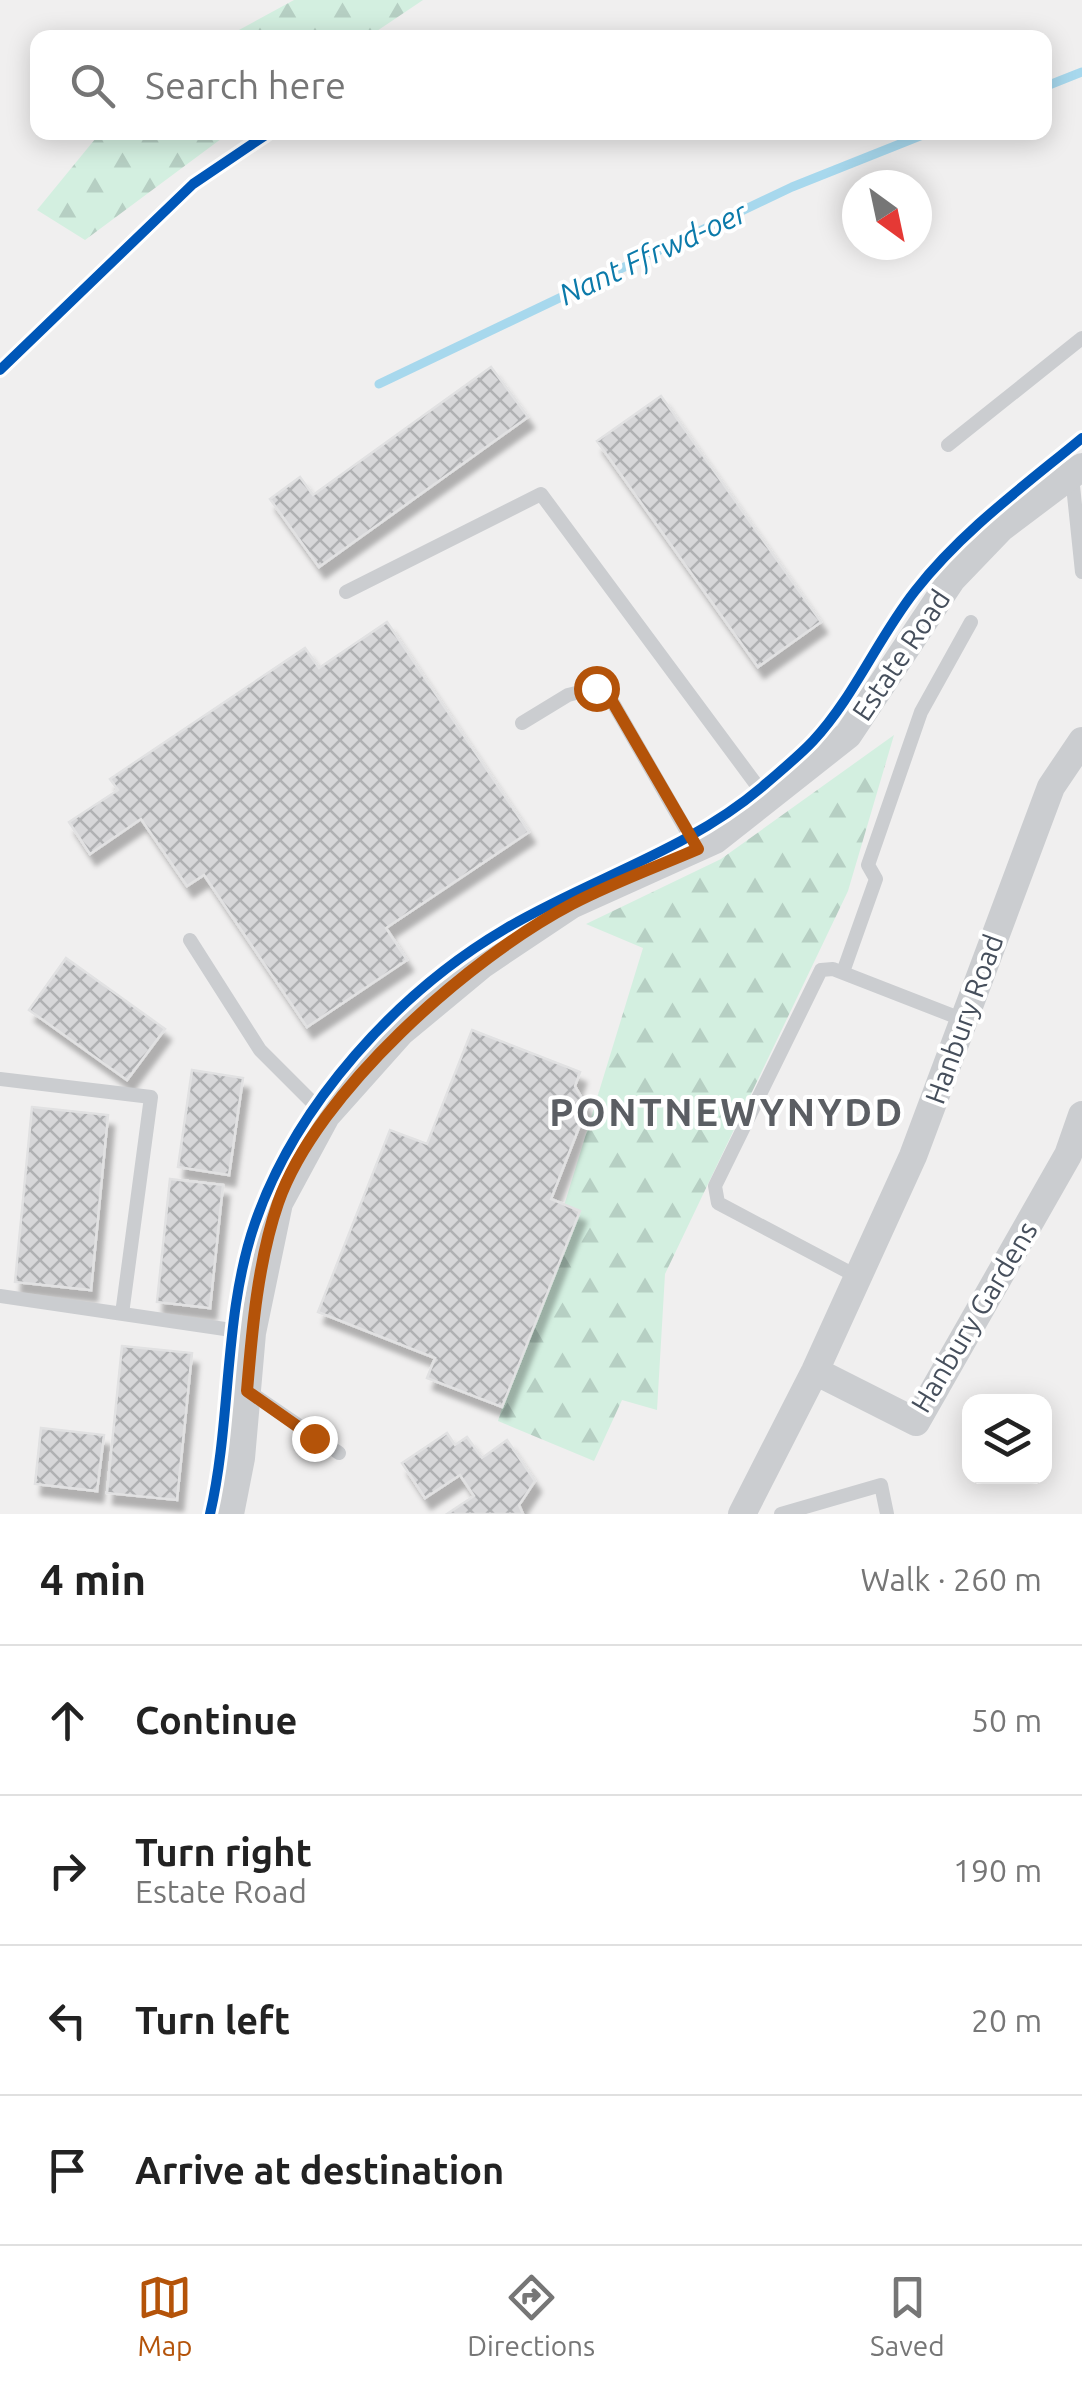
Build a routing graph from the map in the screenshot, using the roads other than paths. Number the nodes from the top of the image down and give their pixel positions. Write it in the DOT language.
graph roads {
  1 [pos="1082,338"];
  2 [pos="948,445"];
  3 [pos="1077,472"];
  4 [pos="1082,572"];
  5 [pos="346,592"];
  6 [pos="971,622"];
  7 [pos="522,723"];
  8 [pos="1082,742"];
  9 [pos="768,799"];
  10 [pos="698,849"];
  11 [pos="190,940"];
  12 [pos="842,972"];
  13 [pos="964,1020"];
  14 [pos="0,1079"];
  15 [pos="326,1116"];
  16 [pos="1082,1116"];
  17 [pos="858,1277"];
  18 [pos="0,1296"];
  19 [pos="122,1314"];
  20 [pos="252,1333"];
  21 [pos="815,1371"];
  22 [pos="247,1391"];
  23 [pos="340,1453"];
  24 [pos="230,1514"];
  25 [pos="742,1514"];
  26 [pos="781,1514"];
  27 [pos="888,1514"];
  1 -- 2 [label="lane"];
  3 -- 4 [label="lane"];
  3 -- 9 [label="street, Estate Road"];
  5 -- 9 [label="lane"];
  6 -- 12 [label="lane"];
  7 -- 10 [label="lane"];
  8 -- 13 [label="street, Hanbury Road"];
  9 -- 10 [label="street, Estate Road"];
  10 -- 15 [label="street, Estate Road"];
  11 -- 15 [label="lane"];
  12 -- 13 [label="lane"];
  12 -- 17 [label="lane"];
  13 -- 17 [label="street, Hanbury Road"];
  14 -- 19 [label="lane"];
  15 -- 20 [label="street, Estate Road"];
  16 -- 21 [label="street, Hanbury Gardens"];
  17 -- 21 [label="street, Hanbury Road"];
  18 -- 19 [label="lane"];
  19 -- 20 [label="lane"];
  20 -- 22 [label="street, Estate Road"];
  21 -- 25 [label="street, Hanbury Road"];
  22 -- 23 [label="lane"];
  22 -- 24 [label="street, Estate Road"];
  26 -- 27 [label="lane"];
}
